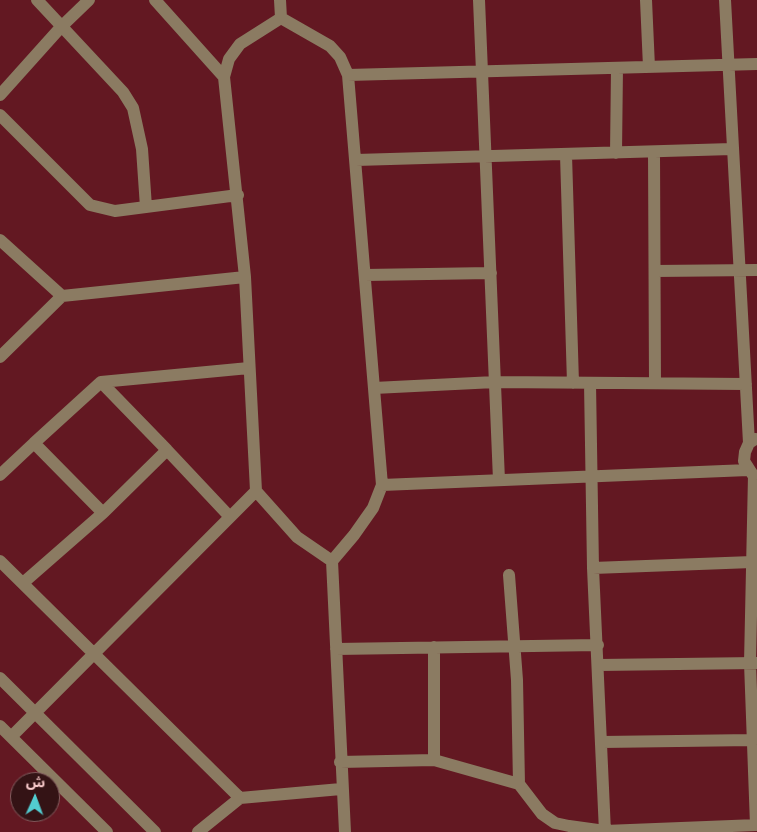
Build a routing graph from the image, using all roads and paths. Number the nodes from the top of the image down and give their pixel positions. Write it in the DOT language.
graph roads {
  1 [pos="37,0"];
  2 [pos="90,0"];
  3 [pos="155,0"];
  4 [pos="479,0"];
  5 [pos="646,0"];
  6 [pos="725,0"];
  7 [pos="279,1"];
  8 [pos="282,18"];
  9 [pos="61,27"];
  10 [pos="757,64"];
  11 [pos="728,65"];
  12 [pos="649,67"];
  13 [pos="617,68"];
  14 [pos="482,71"];
  15 [pos="348,75"];
  16 [pos="224,77"];
  17 [pos="0,95"];
  18 [pos="0,115"];
  19 [pos="732,149"];
  20 [pos="654,152"];
  21 [pos="616,153"];
  22 [pos="566,155"];
  23 [pos="486,158"];
  24 [pos="356,160"];
  25 [pos="238,195"];
  26 [pos="146,207"];
  27 [pos="0,240"];
  28 [pos="757,270"];
  29 [pos="655,271"];
  30 [pos="739,271"];
  31 [pos="491,273"];
  32 [pos="365,275"];
  33 [pos="245,277"];
  34 [pos="62,296"];
  35 [pos="0,357"];
  36 [pos="249,368"];
  37 [pos="101,382"];
  38 [pos="495,382"];
  39 [pos="573,383"];
  40 [pos="590,383"];
  41 [pos="655,383"];
  42 [pos="746,384"];
  43 [pos="374,388"];
  44 [pos="753,441"];
  45 [pos="34,443"];
  46 [pos="167,450"];
  47 [pos="753,474"];
  48 [pos="0,475"];
  49 [pos="592,475"];
  50 [pos="499,480"];
  51 [pos="382,485"];
  52 [pos="256,491"];
  53 [pos="103,513"];
  54 [pos="230,517"];
  55 [pos="332,560"];
  56 [pos="0,561"];
  57 [pos="752,562"];
  58 [pos="594,568"];
  59 [pos="509,575"];
  60 [pos="22,583"];
  61 [pos="598,645"];
  62 [pos="514,646"];
  63 [pos="434,647"];
  64 [pos="336,649"];
  65 [pos="94,652"];
  66 [pos="754,663"];
  67 [pos="599,665"];
  68 [pos="0,678"];
  69 [pos="36,714"];
  70 [pos="0,726"];
  71 [pos="11,737"];
  72 [pos="753,740"];
  73 [pos="602,742"];
  74 [pos="434,760"];
  75 [pos="340,762"];
  76 [pos="519,784"];
  77 [pos="341,789"];
  78 [pos="240,798"];
  79 [pos="756,825"];
  80 [pos="605,831"];
  81 [pos="107,832"];
  82 [pos="155,832"];
  83 [pos="198,832"];
  84 [pos="345,832"];
  1 -- 9 [label="street"];
  2 -- 9 [label="street"];
  3 -- 16 [label="street"];
  4 -- 14 [label="street"];
  5 -- 12 [label="street"];
  6 -- 11 [label="street"];
  7 -- 8 [label="street"];
  8 -- 15 [label="street"];
  8 -- 16 [label="street"];
  9 -- 17 [label="street"];
  9 -- 26 [label="street"];
  10 -- 11 [label="street"];
  11 -- 12 [label="street"];
  11 -- 19 [label="street"];
  12 -- 13 [label="street"];
  13 -- 14 [label="street"];
  13 -- 21 [label="street"];
  14 -- 15 [label="street"];
  14 -- 23 [label="street"];
  15 -- 24 [label="street"];
  16 -- 25 [label="street"];
  18 -- 26 [label="street"];
  19 -- 20 [label="street"];
  19 -- 30 [label="street"];
  20 -- 21 [label="street"];
  20 -- 29 [label="street"];
  21 -- 22 [label="street"];
  22 -- 23 [label="street"];
  22 -- 39 [label="street"];
  23 -- 24 [label="street"];
  23 -- 31 [label="street"];
  24 -- 32 [label="street"];
  25 -- 26 [label="street"];
  25 -- 33 [label="street"];
  27 -- 34 [label="street"];
  28 -- 30 [label="street"];
  29 -- 30 [label="street"];
  29 -- 41 [label="street"];
  30 -- 42 [label="street"];
  31 -- 32 [label="street"];
  31 -- 38 [label="street"];
  32 -- 43 [label="street"];
  33 -- 34 [label="street"];
  33 -- 36 [label="street"];
  34 -- 35 [label="street"];
  36 -- 37 [label="street"];
  36 -- 52 [label="street"];
  37 -- 45 [label="street"];
  37 -- 46 [label="street"];
  38 -- 39 [label="street"];
  38 -- 43 [label="street"];
  38 -- 50 [label="street"];
  39 -- 40 [label="street"];
  40 -- 41 [label="street"];
  40 -- 49 [label="street"];
  41 -- 42 [label="street"];
  42 -- 44 [label="street"];
  43 -- 51 [label="street"];
  44 -- 47 [label="street"];
  45 -- 48 [label="street"];
  45 -- 53 [label="street"];
  46 -- 53 [label="street"];
  46 -- 54 [label="street"];
  47 -- 49 [label="street"];
  47 -- 57 [label="street"];
  49 -- 50 [label="street"];
  49 -- 58 [label="street"];
  50 -- 51 [label="street"];
  51 -- 55 [label="street"];
  52 -- 54 [label="street"];
  52 -- 55 [label="street"];
  53 -- 60 [label="street"];
  54 -- 65 [label="street"];
  55 -- 64 [label="street"];
  56 -- 60 [label="street"];
  57 -- 58 [label="street"];
  57 -- 66 [label="street"];
  58 -- 61 [label="street"];
  59 -- 62 [label="street"];
  60 -- 65 [label="street"];
  61 -- 62 [label="street"];
  61 -- 67 [label="street"];
  62 -- 63 [label="street"];
  62 -- 76 [label="street"];
  63 -- 64 [label="street"];
  63 -- 74 [label="street"];
  64 -- 75 [label="street"];
  65 -- 69 [label="street"];
  65 -- 78 [label="street"];
  66 -- 67 [label="street"];
  66 -- 72 [label="street"];
  67 -- 73 [label="street"];
  68 -- 69 [label="street"];
  69 -- 71 [label="street"];
  69 -- 82 [label="street"];
  70 -- 71 [label="street"];
  71 -- 81 [label="street"];
  72 -- 73 [label="street"];
  72 -- 79 [label="street"];
  73 -- 80 [label="street"];
  74 -- 75 [label="street"];
  74 -- 76 [label="street"];
  75 -- 77 [label="street"];
  76 -- 80 [label="street"];
  77 -- 78 [label="street"];
  77 -- 84 [label="street"];
  78 -- 83 [label="street"];
  79 -- 80 [label="street"];
}
